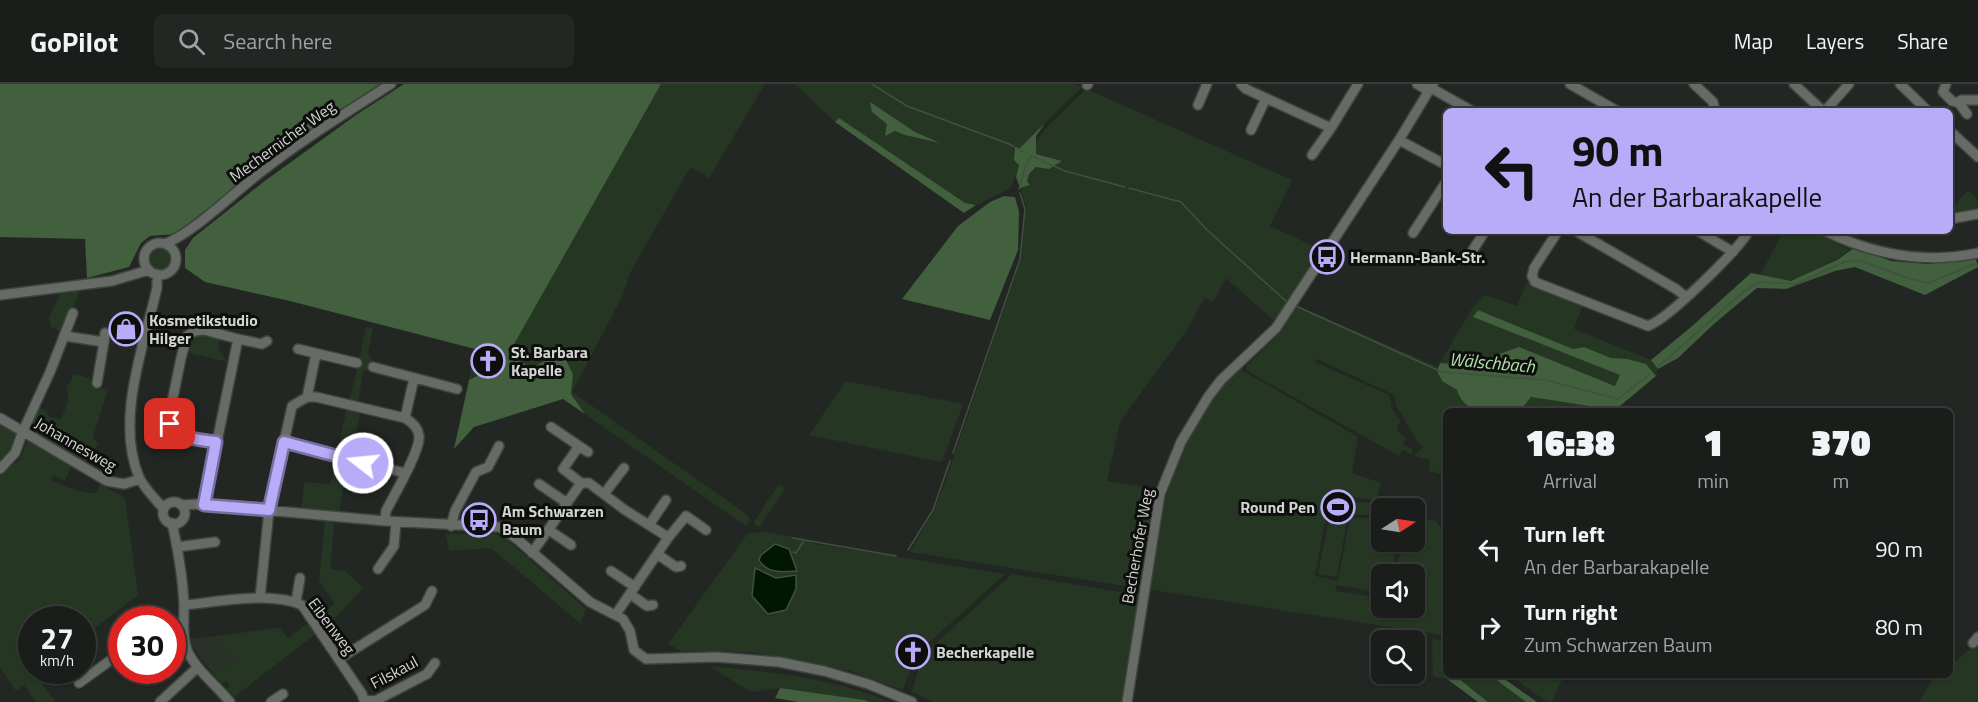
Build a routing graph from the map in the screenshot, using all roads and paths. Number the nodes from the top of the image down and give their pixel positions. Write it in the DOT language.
graph roads {
  1 [pos="391,84"];
  2 [pos="1208,84"];
  3 [pos="1241,84"];
  4 [pos="1358,84"];
  5 [pos="1417,84"];
  6 [pos="1570,84"];
  7 [pos="1694,84"];
  8 [pos="1794,84"];
  9 [pos="1849,84"];
  10 [pos="1900,84"];
  11 [pos="1946,84"];
  12 [pos="1431,88"];
  13 [pos="1266,98"];
  14 [pos="1978,100"];
  15 [pos="1959,102"];
  16 [pos="1198,105"];
  17 [pos="1467,108"];
  18 [pos="1612,108"];
  19 [pos="1714,108"];
  20 [pos="1821,108"];
  21 [pos="1827,108"];
  22 [pos="1920,108"];
  23 [pos="1967,114"];
  24 [pos="1331,128"];
  25 [pos="1251,130"];
  26 [pos="1953,134"];
  27 [pos="1399,140"];
  28 [pos="1312,155"];
  29 [pos="1978,157"];
  30 [pos="1443,163"];
  31 [pos="1443,187"];
  32 [pos="1978,214"];
  33 [pos="1953,218"];
  34 [pos="194,226"];
  35 [pos="1413,233"];
  36 [pos="1483,234"];
  37 [pos="1556,234"];
  38 [pos="1581,234"];
  39 [pos="1703,234"];
  40 [pos="1747,234"];
  41 [pos="1832,234"];
  42 [pos="165,243"];
  43 [pos="174,251"];
  44 [pos="1732,252"];
  45 [pos="1470,253"];
  46 [pos="1978,253"];
  47 [pos="154,270"];
  48 [pos="0,295"];
  49 [pos="1686,297"];
  50 [pos="73,313"];
  51 [pos="65,336"];
  52 [pos="238,339"];
  53 [pos="267,341"];
  54 [pos="298,349"];
  55 [pos="316,354"];
  56 [pos="357,363"];
  57 [pos="373,367"];
  58 [pos="414,378"];
  59 [pos="97,383"];
  60 [pos="457,389"];
  61 [pos="307,397"];
  62 [pos="0,418"];
  63 [pos="405,418"];
  64 [pos="551,427"];
  65 [pos="23,431"];
  66 [pos="216,442"];
  67 [pos="284,442"];
  68 [pos="499,446"];
  69 [pos="579,446"];
  70 [pos="588,452"];
  71 [pos="624,468"];
  72 [pos="0,469"];
  73 [pos="405,473"];
  74 [pos="140,479"];
  75 [pos="581,483"];
  76 [pos="539,484"];
  77 [pos="604,494"];
  78 [pos="666,500"];
  79 [pos="567,504"];
  80 [pos="202,505"];
  81 [pos="167,506"];
  82 [pos="184,509"];
  83 [pos="269,510"];
  84 [pos="385,521"];
  85 [pos="396,522"];
  86 [pos="176,523"];
  87 [pos="451,525"];
  88 [pos="650,525"];
  89 [pos="549,530"];
  90 [pos="706,530"];
  91 [pos="668,538"];
  92 [pos="176,542"];
  93 [pos="215,542"];
  94 [pos="571,545"];
  95 [pos="532,553"];
  96 [pos="657,554"];
  97 [pos="681,566"];
  98 [pos="378,570"];
  99 [pos="611,571"];
  100 [pos="300,578"];
  101 [pos="432,591"];
  102 [pos="633,591"];
  103 [pos="260,598"];
  104 [pos="296,602"];
  105 [pos="184,605"];
  106 [pos="653,605"];
  107 [pos="616,614"];
  108 [pos="186,644"];
  109 [pos="339,659"];
  110 [pos="435,663"];
  111 [pos="198,667"];
  112 [pos="283,694"];
  113 [pos="363,701"];
  114 [pos="159,702"];
  115 [pos="230,702"];
  116 [pos="271,702"];
  117 [pos="912,702"];
  118 [pos="1127,702"];
  1 -- 34 [label="street, Mechernicher Weg"];
  2 -- 16 [label="street"];
  3 -- 13 [label="street"];
  4 -- 24 [label="street"];
  5 -- 12 [label="street"];
  6 -- 18 [label="street"];
  7 -- 19 [label="street"];
  8 -- 20 [label="street"];
  9 -- 21 [label="street"];
  10 -- 22 [label="street"];
  11 -- 15 [label="street"];
  12 -- 17 [label="street"];
  12 -- 27 [label="street, Becherhofer Weg"];
  13 -- 24 [label="street"];
  13 -- 25 [label="street"];
  14 -- 15 [label="street"];
  15 -- 23 [label="street"];
  24 -- 28 [label="street"];
  26 -- 29 [label="street"];
  27 -- 30 [label="street"];
  27 -- 118 [label="street, Becherhofer Weg"];
  31 -- 35 [label="street"];
  32 -- 33 [label="street"];
  34 -- 42 [label="street, Mechernicher Weg"];
  34 -- 43 [label="street, Mechernicher Weg"];
  36 -- 45 [label="street"];
  37 -- 49 [label="street"];
  38 -- 49 [label="street"];
  39 -- 44 [label="street"];
  40 -- 44 [label="street"];
  41 -- 46 [label="street"];
  42 -- 43 [label="street"];
  42 -- 47 [label="street"];
  43 -- 47 [label="street"];
  44 -- 49 [label="street"];
  47 -- 48 [label="street"];
  47 -- 74 [label="street"];
  50 -- 51 [label="street"];
  51 -- 59 [label="street"];
  51 -- 65 [label="street"];
  52 -- 53 [label="street"];
  52 -- 66 [label="street"];
  52 -- 66 [label="street"];
  54 -- 55 [label="street"];
  55 -- 56 [label="street"];
  55 -- 61 [label="street"];
  57 -- 58 [label="street"];
  58 -- 60 [label="street"];
  58 -- 63 [label="street"];
  61 -- 63 [label="street"];
  61 -- 67 [label="street"];
  62 -- 65 [label="street, Johannesweg"];
  63 -- 73 [label="street"];
  64 -- 69 [label="street"];
  65 -- 72 [label="street"];
  65 -- 74 [label="street, Johannesweg"];
  66 -- 80 [label="street"];
  67 -- 73 [label="street"];
  67 -- 83 [label="street"];
  68 -- 87 [label="street"];
  69 -- 70 [label="street"];
  69 -- 75 [label="street"];
  71 -- 77 [label="street"];
  73 -- 84 [label="street"];
  74 -- 81 [label="street"];
  75 -- 77 [label="street"];
  75 -- 79 [label="street"];
  76 -- 79 [label="street"];
  77 -- 88 [label="street"];
  78 -- 88 [label="street"];
  79 -- 89 [label="street"];
  80 -- 82 [label="street"];
  80 -- 83 [label="street"];
  81 -- 82 [label="street"];
  81 -- 86 [label="street"];
  82 -- 86 [label="street"];
  83 -- 84 [label="street"];
  83 -- 103 [label="street"];
  84 -- 85 [label="street"];
  85 -- 87 [label="street"];
  85 -- 98 [label="street"];
  86 -- 92 [label="street"];
  87 -- 95 [label="street"];
  88 -- 91 [label="street"];
  89 -- 94 [label="street"];
  89 -- 95 [label="street"];
  90 -- 91 [label="street"];
  91 -- 96 [label="street"];
  92 -- 93 [label="street"];
  92 -- 105 [label="street"];
  95 -- 107 [label="street"];
  96 -- 97 [label="street"];
  96 -- 102 [label="street"];
  99 -- 102 [label="street"];
  100 -- 104 [label="street"];
  101 -- 109 [label="street"];
  102 -- 106 [label="street"];
  102 -- 107 [label="street"];
  103 -- 104 [label="street, Eibenweg"];
  103 -- 105 [label="street, Eibenweg"];
  104 -- 109 [label="street, Eibenweg"];
  107 -- 117 [label="street"];
  108 -- 111 [label="street"];
  109 -- 113 [label="street, Eibenweg"];
  110 -- 113 [label="street, Filskaul"];
  111 -- 114 [label="street"];
  111 -- 115 [label="street"];
  112 -- 116 [label="street"];
}
